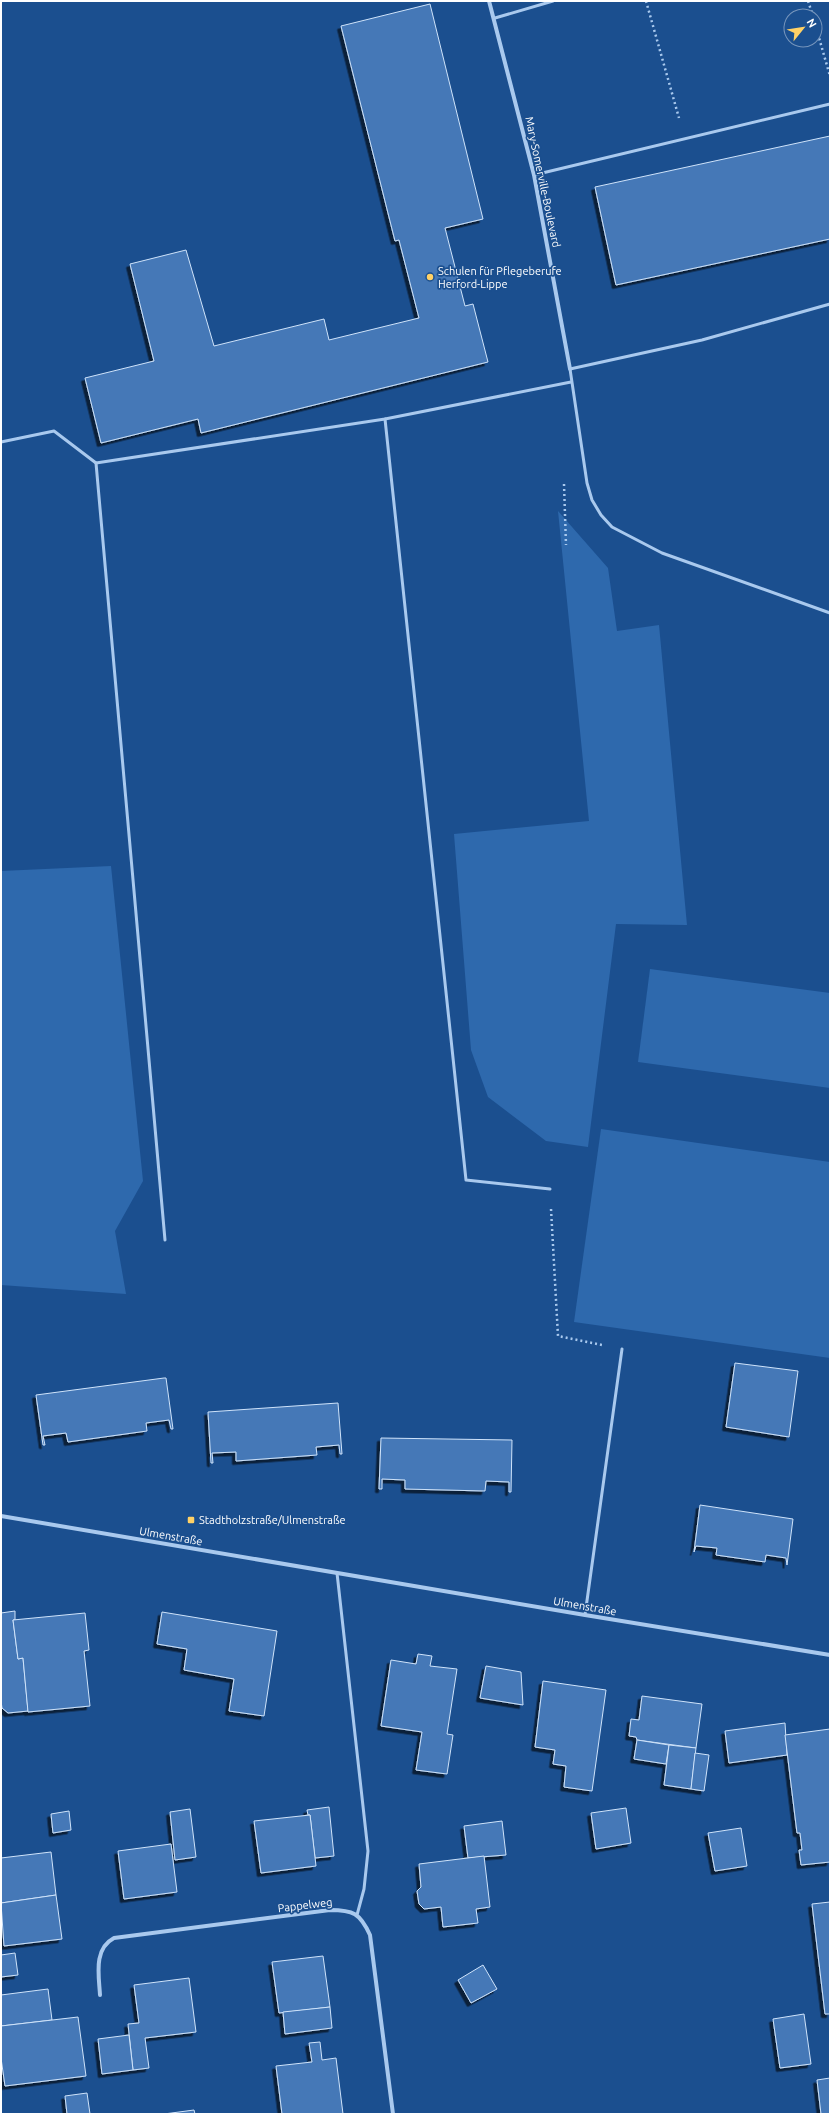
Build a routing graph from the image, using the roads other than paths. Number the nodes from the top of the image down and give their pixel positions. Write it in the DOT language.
graph roads {
  1 [pos="489,1"];
  2 [pos="553,1"];
  3 [pos="495,18"];
  4 [pos="830,104"];
  5 [pos="534,175"];
  6 [pos="830,304"];
  7 [pos="570,369"];
  8 [pos="571,382"];
  9 [pos="385,419"];
  10 [pos="1,442"];
  11 [pos="96,463"];
  12 [pos="830,613"];
  13 [pos="550,1189"];
  14 [pos="165,1240"];
  15 [pos="622,1349"];
  16 [pos="1,1516"];
  17 [pos="337,1573"];
  18 [pos="585,1615"];
  19 [pos="830,1654"];
  20 [pos="357,1915"];
  21 [pos="100,1995"];
  22 [pos="393,2114"];
  1 -- 3 [label="street, Mary-Somerville-Boulevard"];
  2 -- 3 [label="lane"];
  3 -- 5 [label="street, Mary-Somerville-Boulevard"];
  4 -- 5 [label="lane"];
  5 -- 7 [label="street, Mary-Somerville-Boulevard"];
  6 -- 7 [label="lane"];
  7 -- 8 [label="lane"];
  8 -- 9 [label="lane"];
  8 -- 12 [label="lane"];
  9 -- 11 [label="lane"];
  9 -- 13 [label="lane"];
  10 -- 11 [label="lane"];
  11 -- 14 [label="lane"];
  15 -- 18 [label="lane"];
  16 -- 17 [label="street, Ulmenstraße"];
  17 -- 18 [label="street, Ulmenstraße"];
  17 -- 20 [label="lane"];
  18 -- 19 [label="street, Ulmenstraße"];
  20 -- 21 [label="street, Pappelweg"];
  20 -- 22 [label="street"];
}
